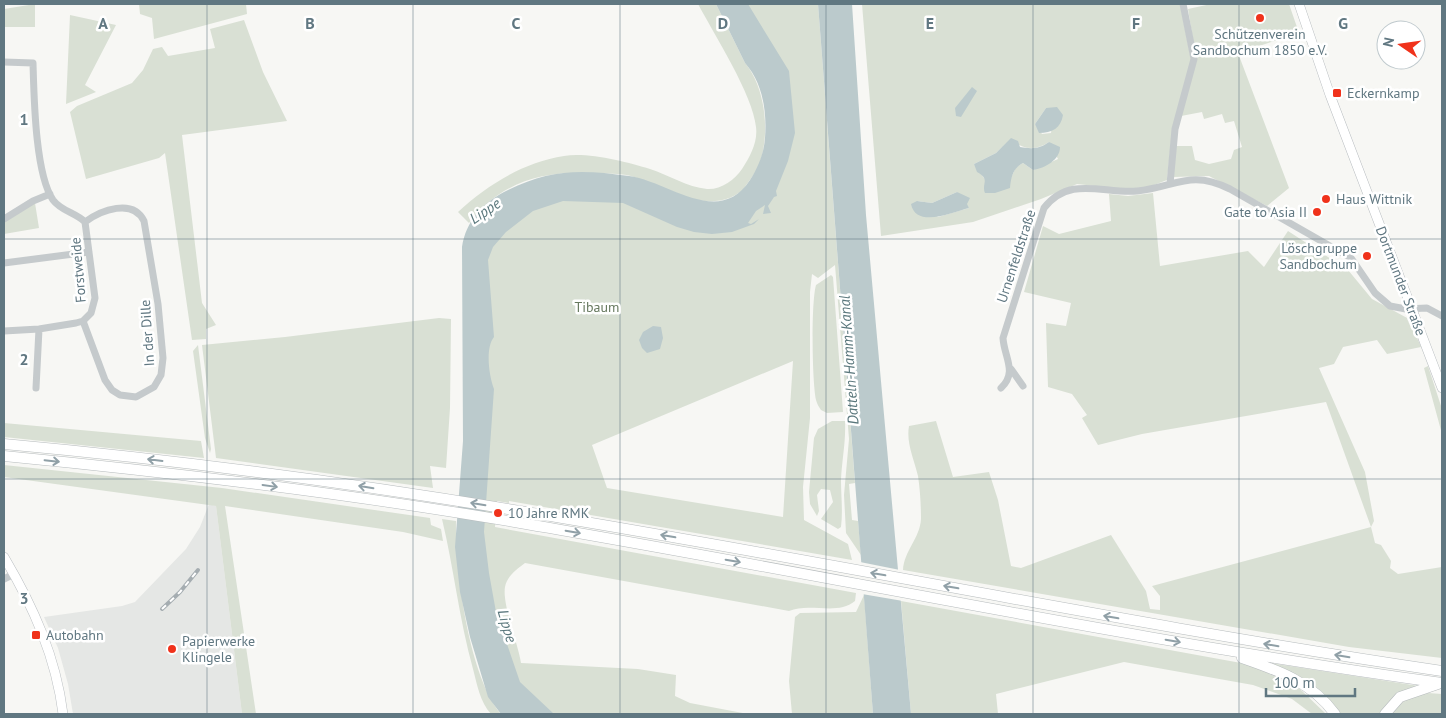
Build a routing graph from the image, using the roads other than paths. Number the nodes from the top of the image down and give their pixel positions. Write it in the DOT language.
graph roads {
  1 [pos="1183,4"];
  2 [pos="1299,4"];
  3 [pos="4,62"];
  4 [pos="1170,184"];
  5 [pos="50,194"];
  6 [pos="4,219"];
  7 [pos="85,222"];
  8 [pos="90,252"];
  9 [pos="4,263"];
  10 [pos="1412,309"];
  11 [pos="1442,316"];
  12 [pos="83,321"];
  13 [pos="39,328"];
  14 [pos="4,330"];
  15 [pos="1011,369"];
  16 [pos="1023,386"];
  17 [pos="36,388"];
  18 [pos="1001,388"];
  19 [pos="1442,388"];
  20 [pos="4,444"];
  21 [pos="4,456"];
  22 [pos="4,557"];
  23 [pos="14,574"];
  24 [pos="4,579"];
  25 [pos="1215,649"];
  26 [pos="1442,671"];
  27 [pos="1442,683"];
  28 [pos="62,714"];
  29 [pos="1335,714"];
  30 [pos="1385,714"];
  1 -- 4 [label="street"];
  2 -- 10 [label="main road, Dortmunder Straße"];
  3 -- 5 [label="street"];
  4 -- 10 [label="street, Urnenfeldstraße"];
  4 -- 15 [label="street, Urnenfeldstraße"];
  5 -- 6 [label="street"];
  5 -- 7 [label="street, Forstweide"];
  7 -- 8 [label="street, Forstweide"];
  7 -- 12 [label="street, In der Dille"];
  8 -- 9 [label="street"];
  8 -- 12 [label="street, Forstweide"];
  10 -- 11 [label="street, Urnenfeldstraße"];
  10 -- 19 [label="main road, Dortmunder Straße"];
  12 -- 13 [label="street, Forstweide"];
  13 -- 14 [label="street, Forstweide"];
  13 -- 17 [label="street"];
  15 -- 16 [label="street, Urnenfeldstraße"];
  15 -- 18 [label="street"];
  26 -- 20 [label="highway, one-way"];
  21 -- 25 [label="highway, one-way"];
  22 -- 23 [label="main road"];
  23 -- 24 [label="street"];
  23 -- 28 [label="main road"];
  25 -- 27 [label="highway"];
  25 -- 29 [label="highway"];
  27 -- 30 [label="highway"];
}
